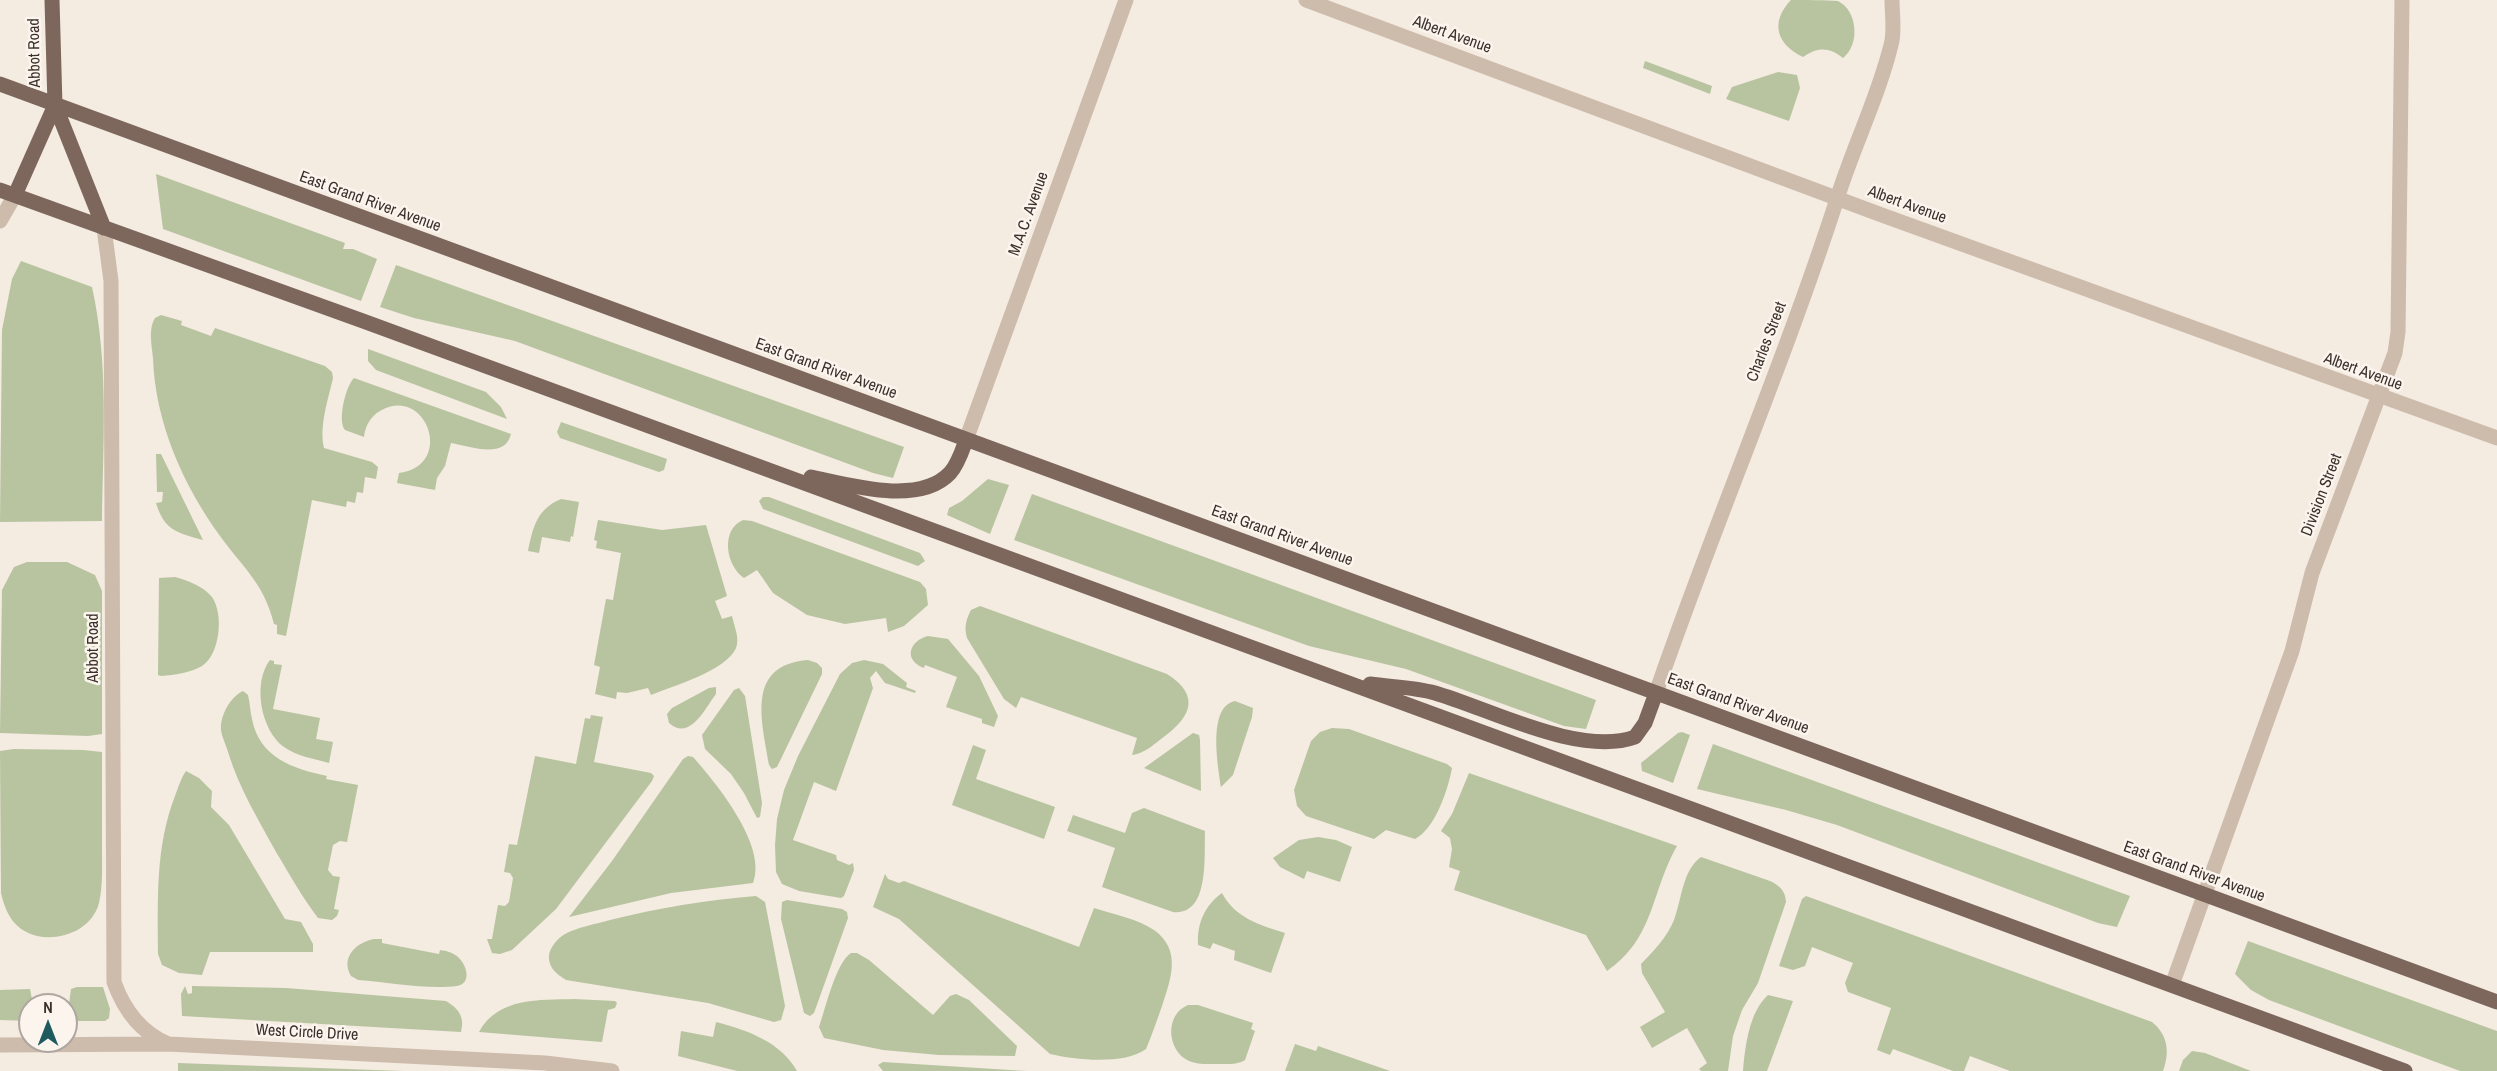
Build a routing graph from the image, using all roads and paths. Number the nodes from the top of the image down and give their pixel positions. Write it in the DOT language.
graph roads {
  1 [pos="52,0"];
  2 [pos="1126,0"];
  3 [pos="1306,0"];
  4 [pos="1892,0"];
  5 [pos="2402,0"];
  6 [pos="0,84"];
  7 [pos="55,105"];
  8 [pos="0,190"];
  9 [pos="15,195"];
  10 [pos="1837,198"];
  11 [pos="0,221"];
  12 [pos="104,228"];
  13 [pos="2379,397"];
  14 [pos="2497,438"];
  15 [pos="966,440"];
  16 [pos="761,467"];
  17 [pos="1344,680"];
  18 [pos="1656,693"];
  19 [pos="2204,895"];
  20 [pos="2172,985"];
  21 [pos="2497,1002"];
  22 [pos="168,1044"];
  23 [pos="0,1045"];
  24 [pos="612,1071"];
  25 [pos="2405,1071"];
  1 -- 7 [label="main road, Abbot Road"];
  2 -- 15 [label="street, M.A.C. Avenue"];
  3 -- 10 [label="street, Albert Avenue"];
  4 -- 10 [label="street, Charles Street"];
  5 -- 13 [label="street, Division Street"];
  6 -- 7 [label="main road, East Grand River Avenue"];
  7 -- 9 [label="main road"];
  7 -- 12 [label="main road"];
  7 -- 15 [label="main road, East Grand River Avenue"];
  8 -- 9 [label="main road"];
  9 -- 11 [label="street"];
  9 -- 12 [label="main road"];
  10 -- 13 [label="street, Albert Avenue"];
  10 -- 18 [label="street, Charles Street"];
  12 -- 16 [label="main road"];
  12 -- 22 [label="street, Abbot Road"];
  13 -- 14 [label="street, Albert Avenue"];
  13 -- 19 [label="street, Division Street"];
  15 -- 16 [label="main road"];
  15 -- 18 [label="main road, East Grand River Avenue"];
  16 -- 17 [label="main road"];
  17 -- 18 [label="main road"];
  17 -- 20 [label="main road"];
  18 -- 19 [label="main road, East Grand River Avenue"];
  19 -- 20 [label="street, Division Street"];
  19 -- 21 [label="main road, East Grand River Avenue"];
  20 -- 25 [label="main road"];
  22 -- 23 [label="street, West Circle Drive"];
  22 -- 24 [label="street, West Circle Drive"];
}
